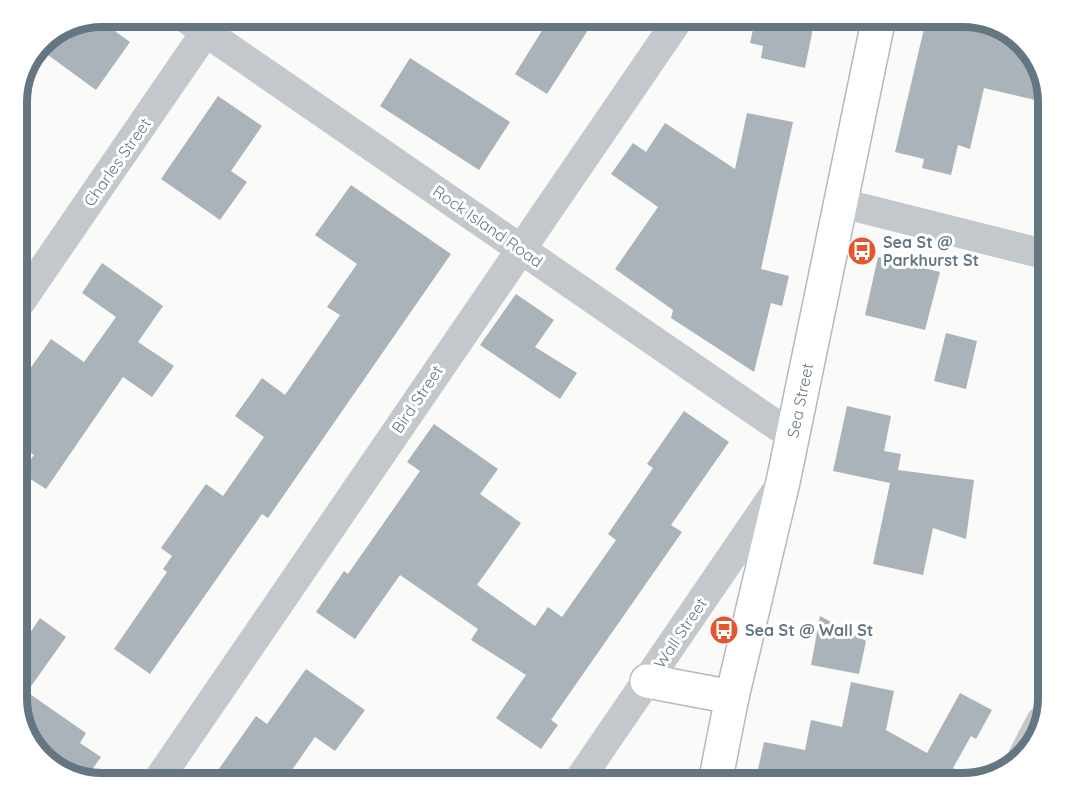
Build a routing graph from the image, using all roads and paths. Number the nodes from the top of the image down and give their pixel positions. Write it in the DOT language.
graph roads {
  1 [pos="199,27"];
  2 [pos="209,27"];
  3 [pos="672,27"];
  4 [pos="877,27"];
  5 [pos="841,203"];
  6 [pos="520,248"];
  7 [pos="1038,252"];
  8 [pos="27,292"];
  9 [pos="792,436"];
  10 [pos="783,482"];
  11 [pos="647,681"];
  12 [pos="732,697"];
  13 [pos="163,773"];
  14 [pos="584,773"];
  15 [pos="717,773"];
  1 -- 8 [label="street, Charles Street"];
  2 -- 6 [label="street, Rock Island Road"];
  3 -- 6 [label="street, Bird Street"];
  4 -- 5 [label="street, Sea Street"];
  5 -- 7 [label="street"];
  5 -- 9 [label="street, Sea Street"];
  6 -- 9 [label="street, Rock Island Road"];
  6 -- 13 [label="street, Bird Street"];
  9 -- 10 [label="street, Sea Street"];
  10 -- 11 [label="street, Wall Street"];
  10 -- 12 [label="street, Sea Street"];
  11 -- 12 [label="street"];
  11 -- 14 [label="street, Wall Street"];
  12 -- 15 [label="street, Sea Street"];
}
